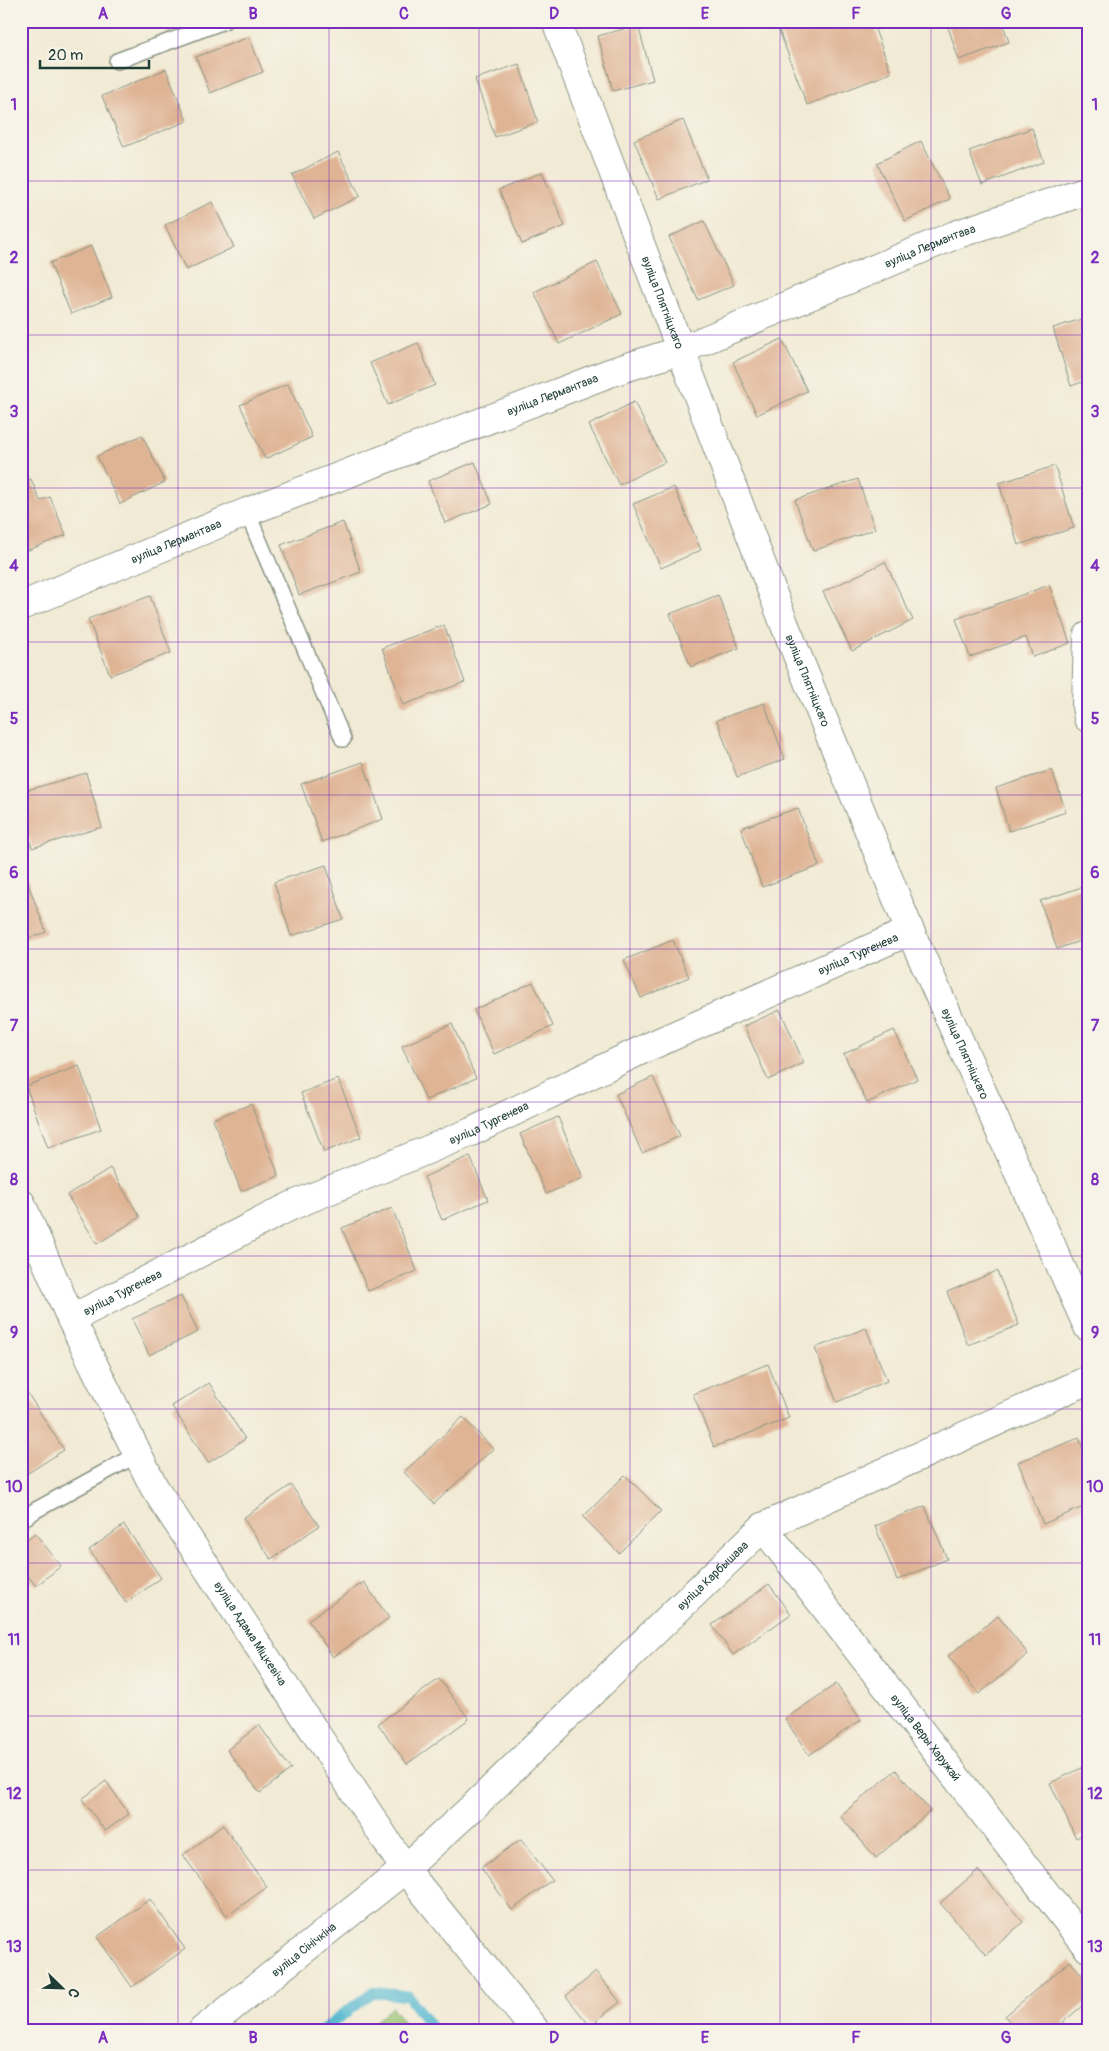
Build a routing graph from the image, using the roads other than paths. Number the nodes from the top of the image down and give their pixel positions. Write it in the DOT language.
graph roads {
  1 [pos="224,21"];
  2 [pos="556,21"];
  3 [pos="117,61"];
  4 [pos="1088,190"];
  5 [pos="681,350"];
  6 [pos="247,512"];
  7 [pos="21,606"];
  8 [pos="1088,636"];
  9 [pos="1088,718"];
  10 [pos="343,739"];
  11 [pos="910,931"];
  12 [pos="21,1203"];
  13 [pos="71,1318"];
  14 [pos="1088,1327"];
  15 [pos="1088,1380"];
  16 [pos="138,1454"];
  17 [pos="21,1520"];
  18 [pos="763,1527"];
  19 [pos="405,1869"];
  20 [pos="1088,1948"];
  21 [pos="203,2030"];
  22 [pos="535,2030"];
  1 -- 3 [label="lane"];
  2 -- 5 [label="street, вуліца Плятніцкаго"];
  4 -- 5 [label="street, вуліца Лермантава"];
  5 -- 6 [label="street, вуліца Лермантава"];
  5 -- 11 [label="street, вуліца Плятніцкаго"];
  6 -- 7 [label="street, вуліца Лермантава"];
  6 -- 10 [label="lane"];
  8 -- 9 [label="street"];
  11 -- 13 [label="street, вуліца Тургенева"];
  11 -- 14 [label="street, вуліца Плятніцкаго"];
  12 -- 13 [label="street, вуліца Адама Міцкевіча"];
  13 -- 16 [label="street, вуліца Адама Міцкевіча"];
  15 -- 18 [label="street, вуліца Карбышава"];
  16 -- 17 [label="lane"];
  16 -- 19 [label="street, вуліца Адама Міцкевіча"];
  18 -- 19 [label="street, вуліца Карбышава"];
  18 -- 20 [label="street, вуліца Веры Харужай"];
  19 -- 21 [label="street, вуліца Сінічкіна"];
  19 -- 22 [label="street, вуліца Адама Міцкевіча"];
}
